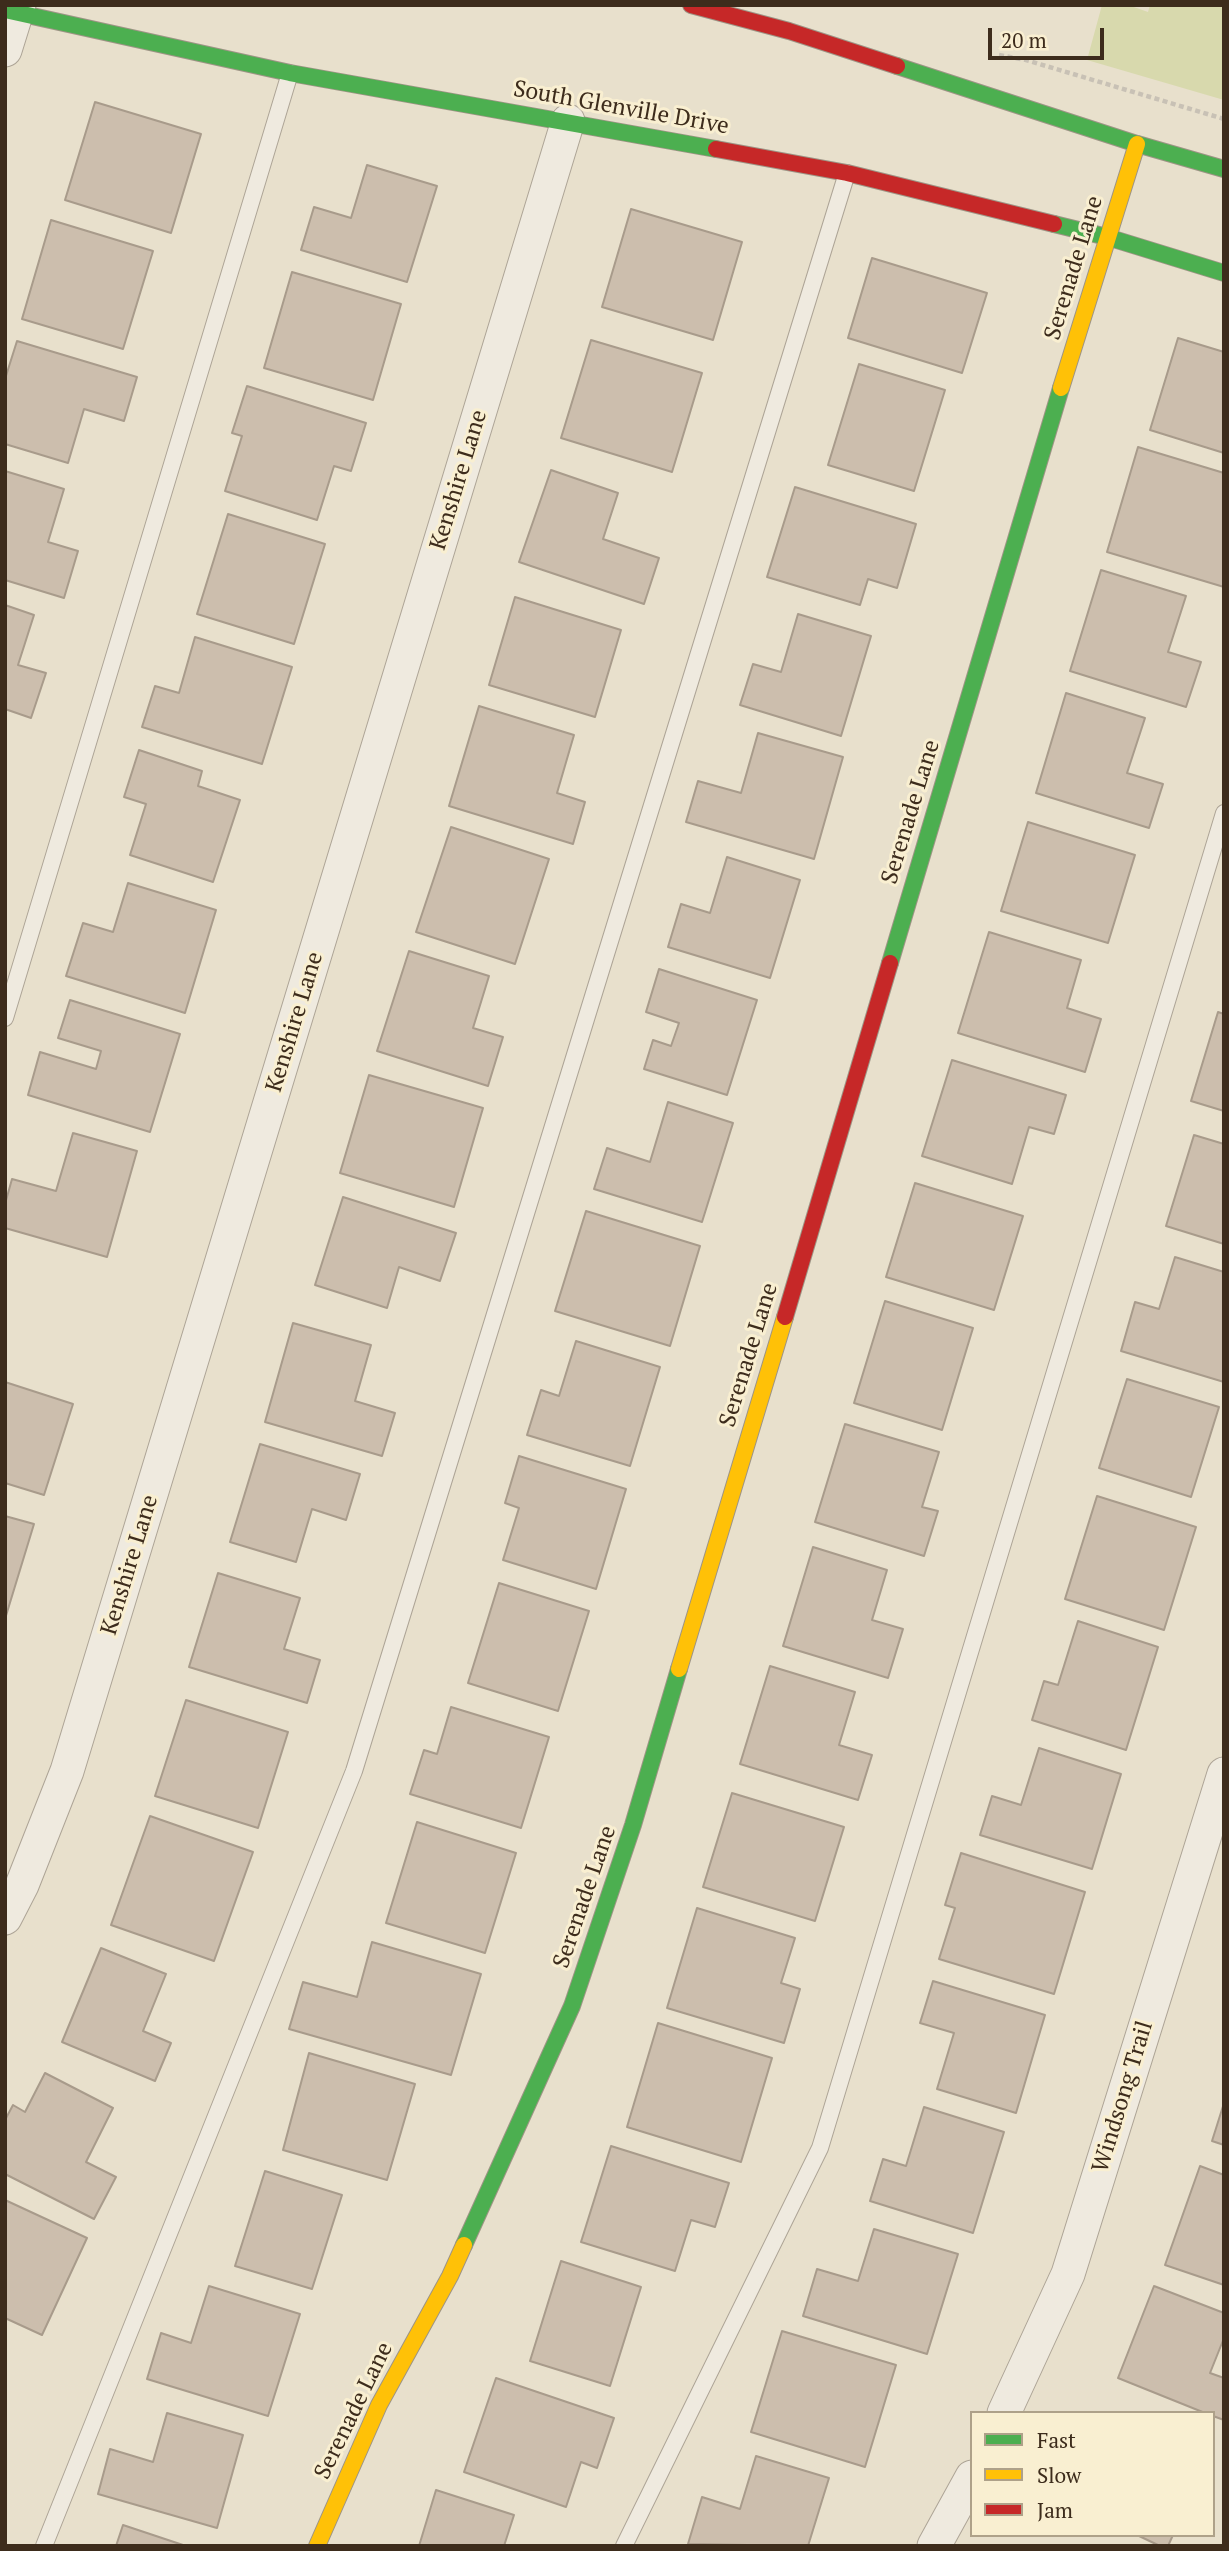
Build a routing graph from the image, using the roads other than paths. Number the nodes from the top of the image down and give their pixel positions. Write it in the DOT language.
graph roads {
  1 [pos="691,5"];
  2 [pos="13,10"];
  3 [pos="5,50"];
  4 [pos="290,73"];
  5 [pos="569,121"];
  6 [pos="1137,144"];
  7 [pos="1224,169"];
  8 [pos="847,173"];
  9 [pos="1107,237"];
  10 [pos="1224,273"];
  11 [pos="1224,813"];
  12 [pos="5,1018"];
  13 [pos="1224,1774"];
  14 [pos="5,1918"];
  15 [pos="1005,2411"];
  16 [pos="970,2481"];
  17 [pos="44,2546"];
  18 [pos="317,2546"];
  19 [pos="624,2546"];
  20 [pos="934,2546"];
  1 -- 6 [label="street"];
  2 -- 3 [label="street"];
  2 -- 4 [label="street, South Glenville Drive"];
  4 -- 5 [label="street, South Glenville Drive"];
  4 -- 12 [label="lane"];
  5 -- 8 [label="street, South Glenville Drive"];
  5 -- 14 [label="street, Kenshire Lane"];
  6 -- 7 [label="street"];
  6 -- 9 [label="street, Serenade Lane"];
  8 -- 9 [label="street, South Glenville Drive"];
  8 -- 17 [label="lane"];
  9 -- 10 [label="street, South Glenville Drive"];
  9 -- 18 [label="street, Serenade Lane"];
  11 -- 19 [label="lane"];
  13 -- 15 [label="street, Windsong Trail"];
  16 -- 20 [label="street"];
}
